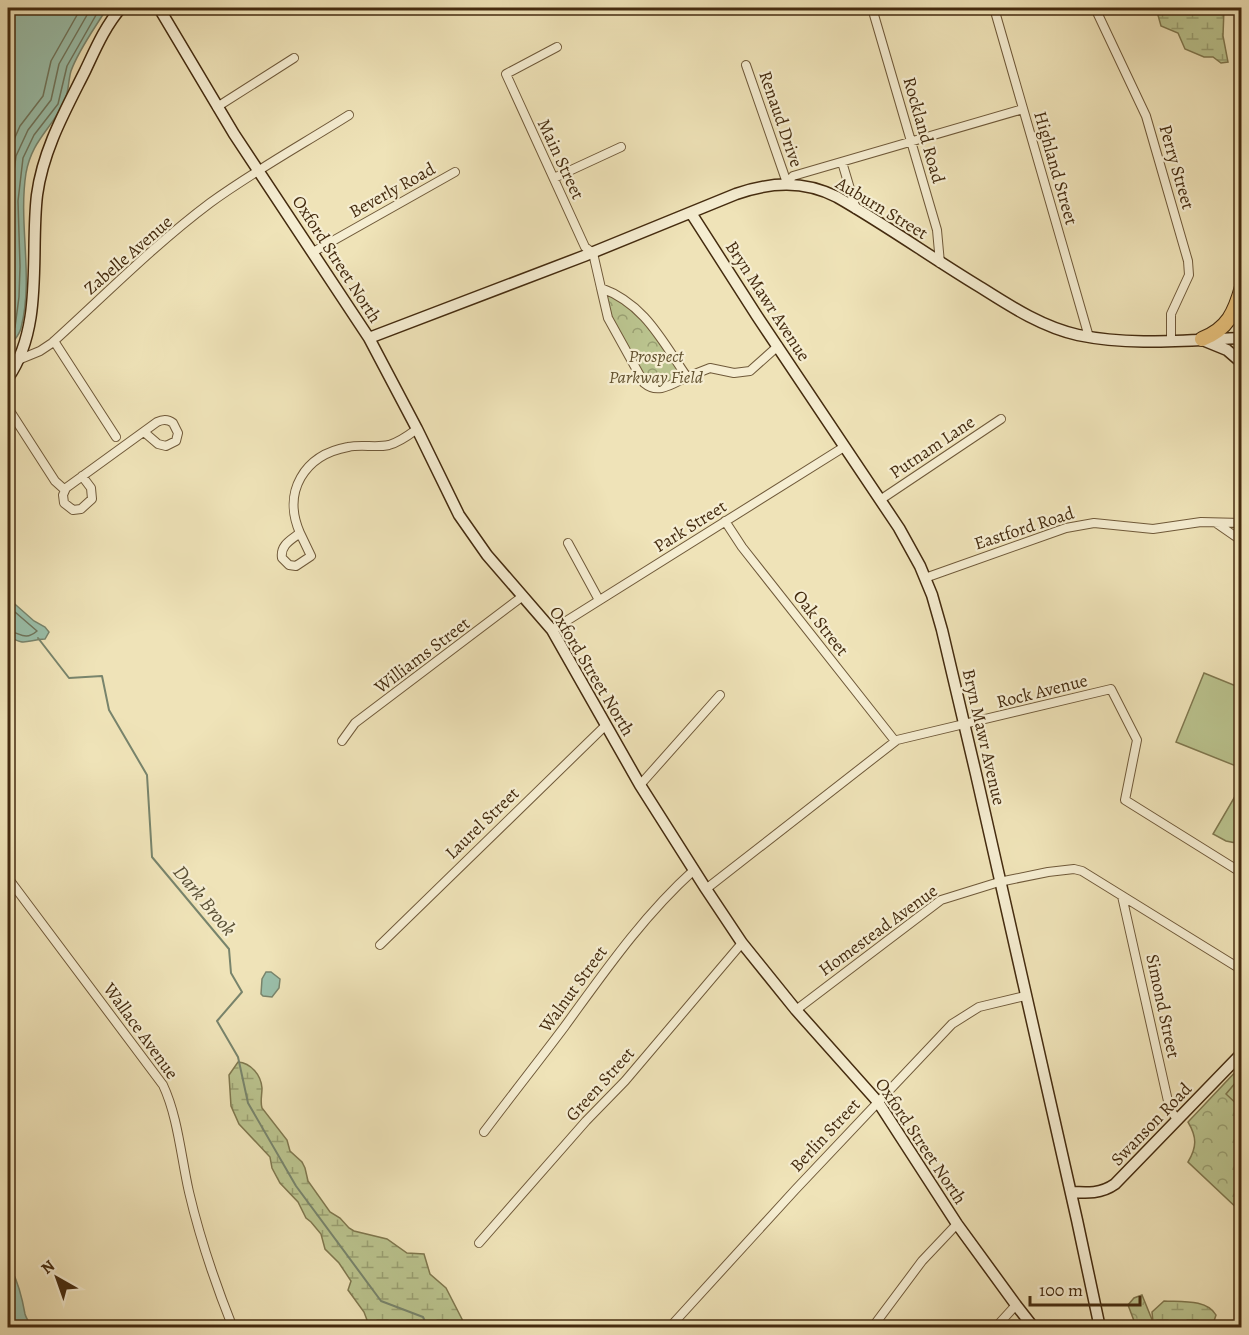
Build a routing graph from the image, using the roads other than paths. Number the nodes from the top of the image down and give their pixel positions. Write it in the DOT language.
graph roads {
  1 [pos="121,8"];
  2 [pos="159,8"];
  3 [pos="872,8"];
  4 [pos="994,8"];
  5 [pos="1095,8"];
  6 [pos="556,47"];
  7 [pos="294,58"];
  8 [pos="746,65"];
  9 [pos="217,107"];
  10 [pos="1023,109"];
  11 [pos="349,115"];
  12 [pos="912,141"];
  13 [pos="621,147"];
  14 [pos="842,162"];
  15 [pos="259,171"];
  16 [pos="455,172"];
  17 [pos="554,178"];
  18 [pos="787,183"];
  19 [pos="856,209"];
  20 [pos="691,213"];
  21 [pos="313,252"];
  22 [pos="593,253"];
  23 [pos="940,263"];
  24 [pos="1242,286"];
  25 [pos="601,288"];
  26 [pos="1089,337"];
  27 [pos="369,338"];
  28 [pos="1242,338"];
  29 [pos="1202,339"];
  30 [pos="1172,340"];
  31 [pos="54,341"];
  32 [pos="778,346"];
  33 [pos="18,360"];
  34 [pos="1242,363"];
  35 [pos="687,377"];
  36 [pos="8,378"];
  37 [pos="8,408"];
  38 [pos="1001,419"];
  39 [pos="417,429"];
  40 [pos="144,432"];
  41 [pos="116,437"];
  42 [pos="844,447"];
  43 [pos="82,476"];
  44 [pos="65,490"];
  45 [pos="880,500"];
  46 [pos="725,521"];
  47 [pos="1216,522"];
  48 [pos="1242,523"];
  49 [pos="300,533"];
  50 [pos="1242,541"];
  51 [pos="568,543"];
  52 [pos="926,578"];
  53 [pos="524,596"];
  54 [pos="599,600"];
  55 [pos="552,630"];
  56 [pos="720,695"];
  57 [pos="606,725"];
  58 [pos="964,725"];
  59 [pos="342,741"];
  60 [pos="895,741"];
  61 [pos="640,785"];
  62 [pos="693,870"];
  63 [pos="1242,873"];
  64 [pos="8,878"];
  65 [pos="999,882"];
  66 [pos="706,889"];
  67 [pos="1122,896"];
  68 [pos="742,943"];
  69 [pos="380,945"];
  70 [pos="1242,970"];
  71 [pos="1025,996"];
  72 [pos="796,1010"];
  73 [pos="1242,1053"];
  74 [pos="878,1102"];
  75 [pos="1178,1120"];
  76 [pos="484,1132"];
  77 [pos="1071,1192"];
  78 [pos="957,1224"];
  79 [pos="479,1243"];
  80 [pos="1016,1305"];
  81 [pos="233,1328"];
  82 [pos="669,1328"];
  83 [pos="872,1328"];
  84 [pos="995,1328"];
  85 [pos="1034,1328"];
  86 [pos="1100,1328"];
  1 -- 33 [label="main road"];
  2 -- 9 [label="main road, Oxford Street North"];
  3 -- 12 [label="street, Rockland Road"];
  4 -- 10 [label="street, Highland Street"];
  5 -- 30 [label="street, Perry Street"];
  6 -- 17 [label="street, Main Street"];
  7 -- 9 [label="street"];
  8 -- 18 [label="street, Renaud Drive"];
  9 -- 15 [label="main road, Oxford Street North"];
  10 -- 12 [label="street"];
  10 -- 26 [label="street, Highland Street"];
  11 -- 15 [label="street, Zabelle Avenue"];
  12 -- 14 [label="street"];
  12 -- 23 [label="street, Rockland Road"];
  13 -- 17 [label="street"];
  14 -- 18 [label="street"];
  14 -- 19 [label="street"];
  15 -- 21 [label="main road, Oxford Street North"];
  15 -- 31 [label="street, Zabelle Avenue"];
  16 -- 21 [label="street, Beverly Road"];
  17 -- 22 [label="street, Main Street"];
  18 -- 19 [label="main road, Auburn Street"];
  18 -- 20 [label="main road, Auburn Street"];
  19 -- 23 [label="main road, Auburn Street"];
  20 -- 22 [label="main road, Auburn Street"];
  20 -- 32 [label="main road, Bryn Mawr Avenue"];
  21 -- 27 [label="main road, Oxford Street North"];
  22 -- 25 [label="street"];
  22 -- 27 [label="main road, Auburn Street"];
  23 -- 26 [label="main road, Auburn Street"];
  24 -- 29 [label="highway"];
  25 -- 35 [label="street"];
  25 -- 35 [label="street"];
  26 -- 30 [label="main road, Auburn Street"];
  27 -- 39 [label="main road, Oxford Street North"];
  28 -- 29 [label="main road, Auburn Street"];
  29 -- 30 [label="main road, Auburn Street"];
  29 -- 34 [label="main road"];
  31 -- 33 [label="street, Zabelle Avenue"];
  31 -- 41 [label="street"];
  32 -- 35 [label="street"];
  32 -- 42 [label="main road, Bryn Mawr Avenue"];
  33 -- 36 [label="main road"];
  37 -- 44 [label="street"];
  38 -- 45 [label="street, Putnam Lane"];
  39 -- 49 [label="street"];
  39 -- 53 [label="main road, Oxford Street North"];
  40 -- 43 [label="street"];
  42 -- 45 [label="main road, Bryn Mawr Avenue"];
  42 -- 46 [label="street, Park Street"];
  43 -- 44 [label="street"];
  43 -- 44 [label="street"];
  45 -- 52 [label="main road, Bryn Mawr Avenue"];
  46 -- 54 [label="street, Park Street"];
  46 -- 60 [label="street, Oak Street"];
  47 -- 48 [label="street, Eastford Road"];
  47 -- 50 [label="street"];
  47 -- 52 [label="street, Eastford Road"];
  51 -- 54 [label="street"];
  52 -- 58 [label="main road, Bryn Mawr Avenue"];
  53 -- 55 [label="main road, Oxford Street North"];
  53 -- 59 [label="street, Williams Street"];
  54 -- 55 [label="street, Park Street"];
  55 -- 57 [label="main road, Oxford Street North"];
  56 -- 61 [label="street"];
  57 -- 61 [label="main road, Oxford Street North"];
  57 -- 69 [label="street, Laurel Street"];
  58 -- 60 [label="street, Rock Avenue"];
  58 -- 63 [label="street, Rock Avenue"];
  58 -- 65 [label="main road, Bryn Mawr Avenue"];
  60 -- 66 [label="street, Rock Avenue"];
  61 -- 62 [label="main road, Oxford Street North"];
  62 -- 66 [label="main road, Oxford Street North"];
  62 -- 76 [label="street, Walnut Street"];
  64 -- 81 [label="street, Wallace Avenue"];
  65 -- 67 [label="street, Homestead Avenue"];
  65 -- 71 [label="main road, Bryn Mawr Avenue"];
  65 -- 72 [label="street, Homestead Avenue"];
  66 -- 68 [label="main road, Oxford Street North"];
  67 -- 70 [label="street, Homestead Avenue"];
  67 -- 75 [label="street, Simond Street"];
  68 -- 72 [label="main road, Oxford Street North"];
  68 -- 79 [label="street, Green Street"];
  71 -- 74 [label="street, Berlin Street"];
  71 -- 77 [label="main road, Bryn Mawr Avenue"];
  72 -- 74 [label="main road, Oxford Street North"];
  73 -- 75 [label="main road, Swanson Road"];
  74 -- 78 [label="main road, Oxford Street North"];
  74 -- 82 [label="street, Berlin Street"];
  75 -- 77 [label="main road, Swanson Road"];
  77 -- 86 [label="main road, Bryn Mawr Avenue"];
  78 -- 80 [label="main road, Oxford Street North"];
  78 -- 83 [label="street"];
  80 -- 84 [label="street"];
  80 -- 85 [label="main road, Oxford Street North"];
}
